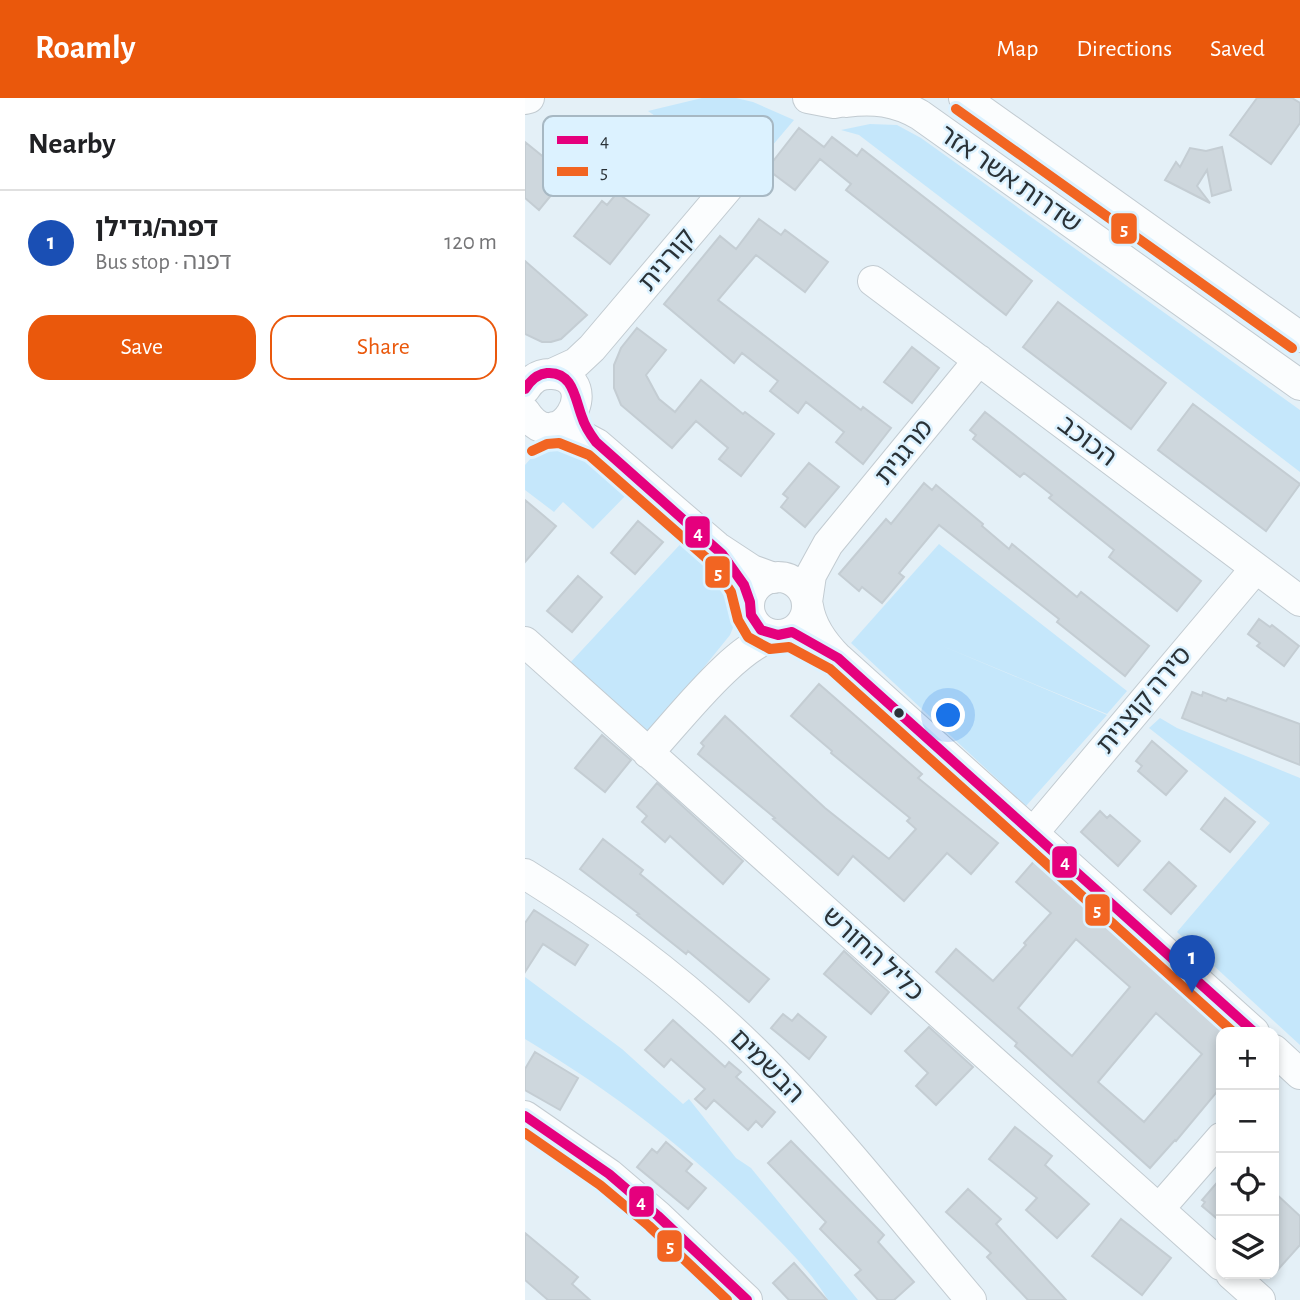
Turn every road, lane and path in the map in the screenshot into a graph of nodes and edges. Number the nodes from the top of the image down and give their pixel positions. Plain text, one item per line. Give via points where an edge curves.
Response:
1 (808, 98) edge
2 (964, 98) edge
3 (853, 100) edge
4 (721, 196) edge
5 (873, 281) dead end
6 (1300, 338) edge
7 (592, 348) junction
8 (979, 360) junction
9 (537, 375) edge
10 (1300, 385) edge
11 (576, 396) junction
12 (538, 426) edge
13 (601, 447) junction
14 (712, 542) junction
15 (828, 544) junction
16 (1256, 568) junction
17 (776, 578) junction
18 (1300, 601) edge
19 (807, 604) junction
20 (750, 609) junction
21 (785, 633) junction
22 (525, 642) edge
23 (735, 658) junction
24 (838, 658) junction
25 (648, 752) junction
26 (1033, 833) junction
27 (525, 874) edge
28 (1248, 1027) edge
29 (525, 1116) edge
30 (1216, 1144) edge
31 (1159, 1209) junction
32 (1216, 1260) edge
33 (1237, 1279) edge
34 (747, 1300) edge
35 (971, 1300) edge
36 (1260, 1300) edge

1 - 3 street, שדרות אשר אזר
2 - 6 street, שדרות אשר אזר
3 - 10 street, שדרות אשר אזר via 885,101 920,115
4 - 7 street, קורנית
5 - 8 street, הכוכב
7 - 9 street, קורנית via 576,363
7 - 11 street, קורנית via 579,373
8 - 15 street, מרגנית
8 - 16 street, הכוכב
9 - 11 street via 565,379
11 - 12 street via 571,416 562,424
11 - 13 street via 586,428
12 - 13 street via 584,437
13 - 14 street
14 - 17 street via 752,570
14 - 20 street via 736,572
15 - 17 street, מרגנית via 802,566
15 - 19 street, מרגנית via 811,575
16 - 18 street, הכוכב
16 - 26 street, סירה קוצנית
17 - 19 street via 799,586
17 - 20 street via 758,586
19 - 21 street via 802,623
19 - 24 street via 820,635
20 - 21 street via 761,630
20 - 23 street via 746,637
21 - 23 street
21 - 24 street
22 - 25 street, כליל החורש
23 - 25 street
24 - 26 street
25 - 31 street, כליל החורש
26 - 28 street
27 - 35 street, הבשמים via 631,945 745,1042 827,1129
29 - 34 street via 610,1174
30 - 31 street
31 - 32 street, כליל החורש
33 - 36 street

